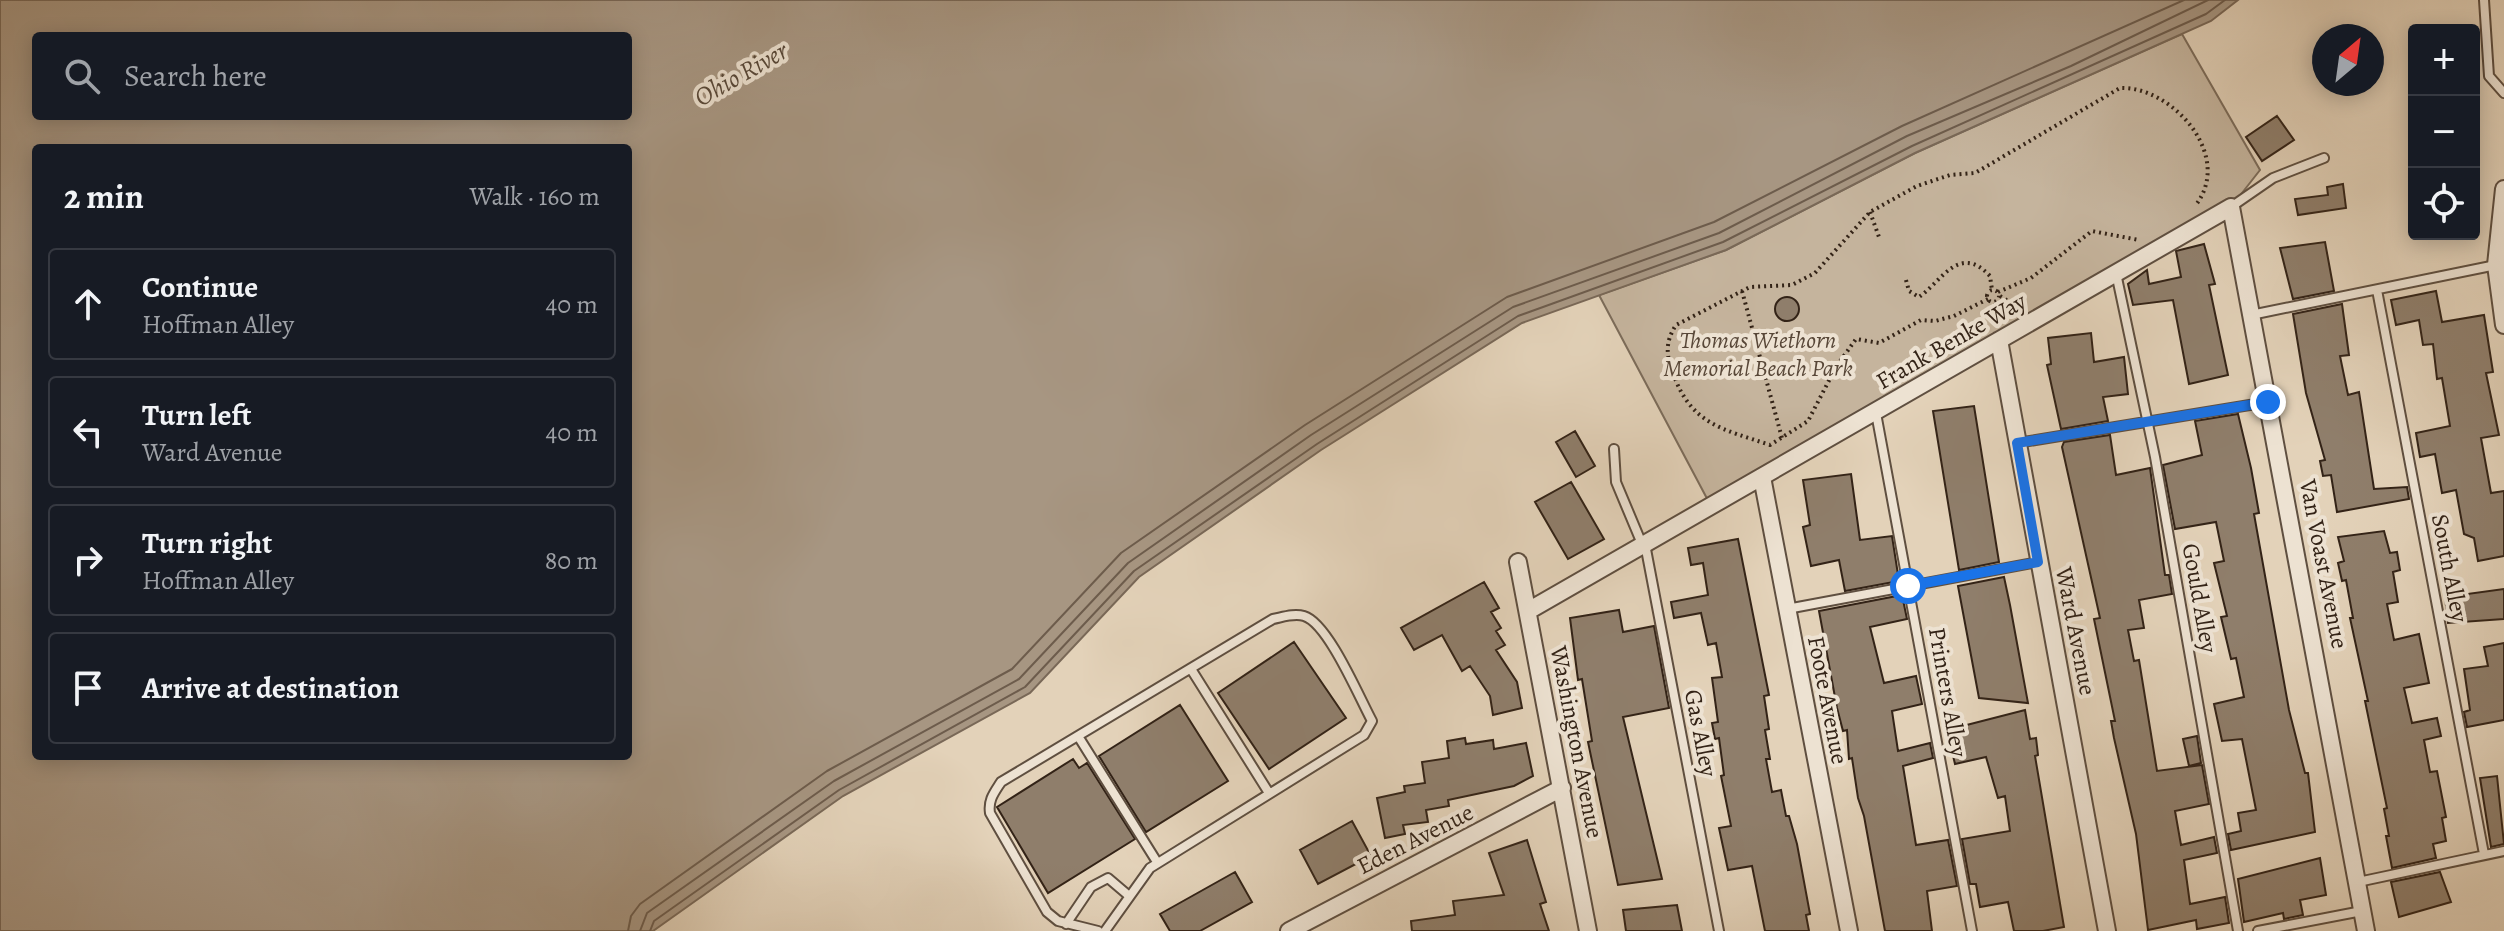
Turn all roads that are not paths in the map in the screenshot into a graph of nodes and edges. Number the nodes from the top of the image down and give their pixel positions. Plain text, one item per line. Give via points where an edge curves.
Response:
1 (2484, 0) edge
2 (2504, 93) edge
3 (2324, 158) dead end
4 (2504, 189) edge
5 (2231, 207) junction
6 (2496, 265) junction
7 (2116, 273) junction
8 (2377, 290) junction
9 (2251, 315) junction
10 (2504, 325) edge
11 (1999, 340) junction
12 (2268, 402) junction
13 (1876, 413) junction
14 (2148, 423) junction
15 (2017, 443) junction
16 (1614, 449) dead end
17 (1762, 477) junction
18 (1643, 544) junction
19 (1518, 562) dead end
20 (2038, 562) junction
21 (1908, 586) junction
22 (1786, 609) junction
23 (1528, 611) junction
24 (1191, 669) junction
25 (1078, 736) junction
26 (1562, 788) junction
27 (1269, 793) junction
28 (2504, 851) edge
29 (2484, 854) junction
30 (1157, 862) junction
31 (2358, 882) junction
32 (1128, 895) junction
33 (2363, 911) junction
34 (1066, 924) junction
35 (1098, 931) edge
36 (1105, 931) edge
37 (1289, 931) edge
38 (1588, 931) edge
39 (1719, 931) edge
40 (1849, 931) edge
41 (1972, 931) edge
42 (2107, 931) edge
43 (2238, 931) edge
44 (2258, 931) edge
45 (2366, 931) edge

1 - 2 lane via 2489,76
3 - 5 lane via 2273,178
4 - 6 street
5 - 7 street, Frank Benke Way
5 - 9 street, Van Voast Avenue
6 - 8 lane
6 - 10 street
7 - 11 street, Frank Benke Way
7 - 14 lane, Gould Alley
8 - 9 lane
8 - 29 lane, South Alley
9 - 12 street, Van Voast Avenue
11 - 13 street, Frank Benke Way
11 - 15 street, Ward Avenue
12 - 14 lane
12 - 31 street, Van Voast Avenue
13 - 17 street, Frank Benke Way
13 - 21 lane, Printers Alley
14 - 15 lane
14 - 43 lane, Gould Alley
15 - 20 street, Ward Avenue
16 - 18 lane, Gas Alley via 1616,482
17 - 18 street, Frank Benke Way
17 - 22 street, Foote Avenue
18 - 23 street, Frank Benke Way
18 - 39 lane, Gas Alley
19 - 23 street, Washington Avenue
20 - 21 lane
20 - 42 street, Ward Avenue
21 - 22 lane
21 - 41 lane, Printers Alley
22 - 40 street, Foote Avenue
23 - 26 street, Washington Avenue
24 - 25 lane
24 - 27 lane
24 - 27 lane via 1273,619 1306,616 1322,628 1372,721 1364,735
25 - 30 lane
25 - 34 lane via 1001,782 988,804 1047,912
26 - 37 street, Eden Avenue
26 - 38 street, Washington Avenue
27 - 30 lane
28 - 29 lane
29 - 31 lane
30 - 32 lane
31 - 33 street, Van Voast Avenue
32 - 34 lane via 1108,878 1091,887
32 - 36 lane
33 - 44 lane
33 - 45 street, Van Voast Avenue
34 - 35 lane

